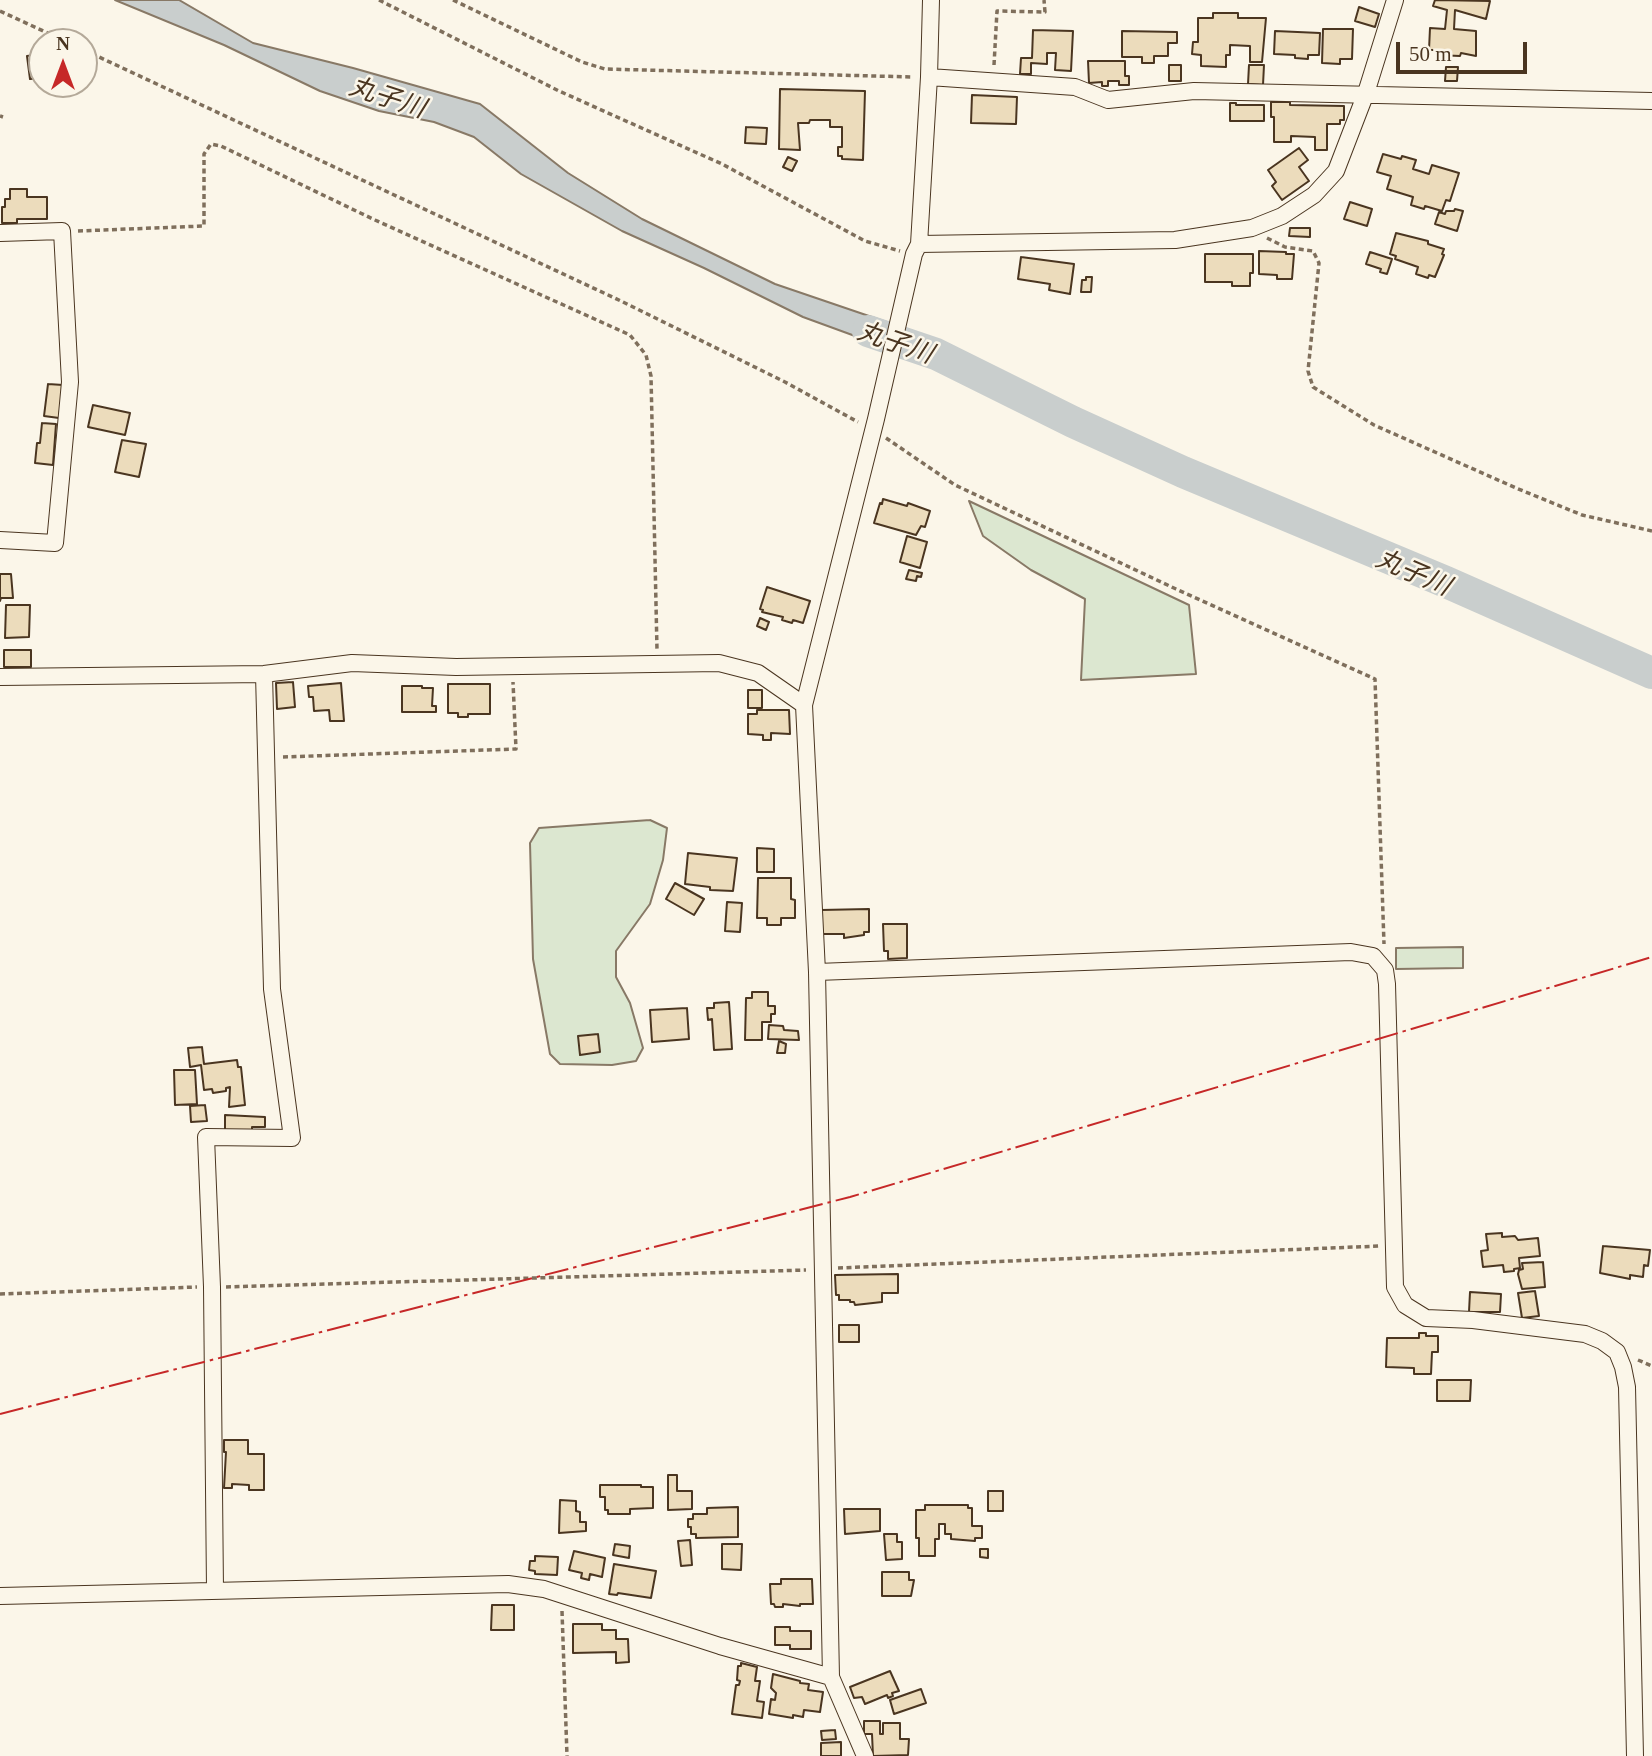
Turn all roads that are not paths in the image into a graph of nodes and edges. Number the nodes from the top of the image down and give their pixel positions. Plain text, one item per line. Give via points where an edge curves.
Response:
1 (931, 0) edge
2 (1395, 0) edge
3 (929, 77) junction
4 (1366, 93) junction
5 (1652, 101) edge
6 (0, 233) edge
7 (916, 249) junction
8 (0, 540) edge
9 (264, 674) junction
10 (0, 677) edge
11 (804, 705) junction
12 (817, 972) junction
13 (215, 1590) junction
14 (0, 1596) edge
15 (831, 1677) junction
16 (865, 1756) edge
17 (1635, 1756) edge

1 - 3 street
2 - 4 street
3 - 4 street via 1075,87 1108,100 1194,91
3 - 7 street
4 - 5 street
4 - 7 street via 1336,171 1314,195 1252,229 1175,240
6 - 8 street via 62,231 70,383 55,543
7 - 11 street
9 - 10 street
9 - 11 street via 352,663 456,667 719,663 758,673
9 - 13 street via 272,989 292,1139 206,1137
11 - 12 street
12 - 15 street
12 - 17 street via 1352,952 1373,956 1385,970 1395,1287 1405,1305 1426,1318 1585,1334 1616,1352 1623,1367
13 - 14 street
13 - 15 street via 508,1584 544,1589
15 - 16 street

